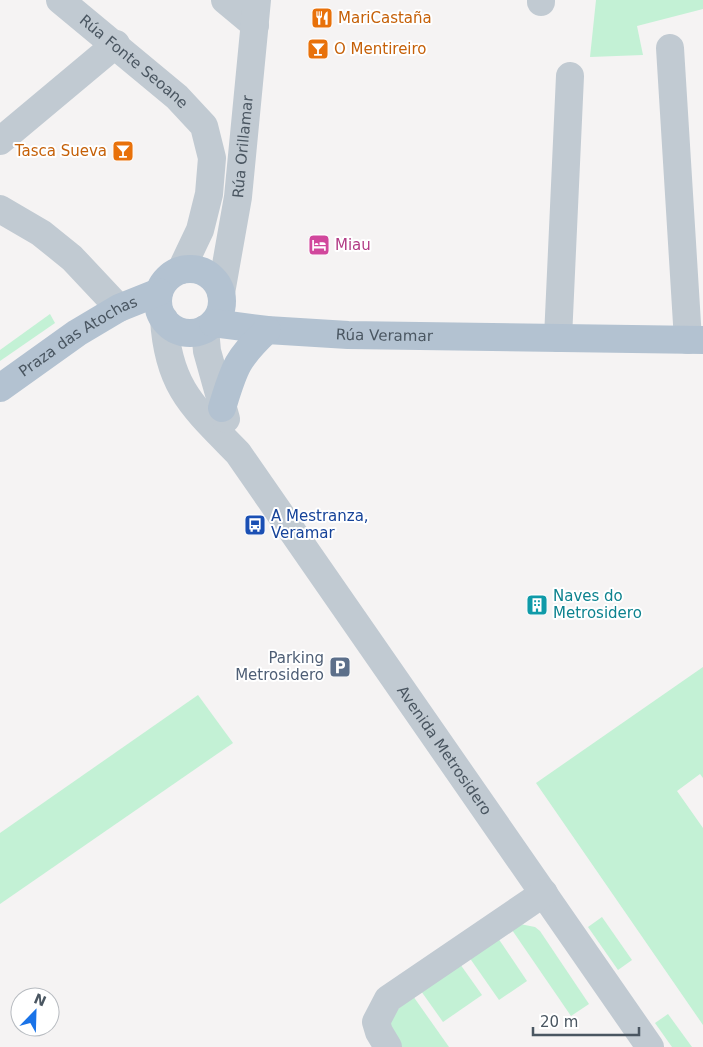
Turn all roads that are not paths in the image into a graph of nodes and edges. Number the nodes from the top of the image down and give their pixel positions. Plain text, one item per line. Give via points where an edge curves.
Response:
1 (60, 0) edge
2 (225, 0) edge
3 (256, 13) edge
4 (116, 44) junction
5 (670, 48) dead end
6 (570, 76) dead end
7 (204, 126) joint
8 (0, 141) edge
9 (0, 209) edge
10 (181, 270) junction
11 (159, 292) junction
12 (221, 293) junction
13 (119, 308) junction
14 (164, 319) junction
15 (209, 326) junction
16 (267, 330) junction
17 (558, 338) junction
18 (696, 340) edge
19 (0, 388) edge
20 (222, 408) junction
21 (238, 453) junction
22 (544, 893) junction
23 (388, 1047) edge
24 (650, 1047) edge

1 - 4 street, Rúa Fonte Seoane
2 - 3 street
3 - 12 street, Rúa Orillamar via 238,197
4 - 7 street, Rúa Fonte Seoane via 177,97
4 - 8 street
5 - 18 street, Rúa Veramar
6 - 17 street
7 - 10 street, Praza das Atochas via 212,158 210,194 200,230
9 - 13 street via 41,233 72,258
10 - 11 main road, Praza das Atochas via 164,282
10 - 12 main road via 192,268 201,271 217,283
11 - 13 main road, Praza das Atochas
11 - 14 main road, Praza das Atochas via 158,306
12 - 15 main road via 220,314
13 - 19 main road, Praza das Atochas via 77,333
14 - 15 main road via 183,332
14 - 21 street, Avenida Metrosidero via 173,374 195,409
15 - 16 main road, Rúa Veramar
15 - 20 street, Avenida Metrosidero via 207,351
16 - 17 main road, Rúa Veramar
16 - 20 main road via 246,349 235,366
17 - 18 main road, Rúa Veramar
20 - 21 street, Avenida Metrosidero
21 - 22 street, Avenida Metrosidero
22 - 23 street via 388,999 376,1022
22 - 24 street, Avenida Metrosidero

